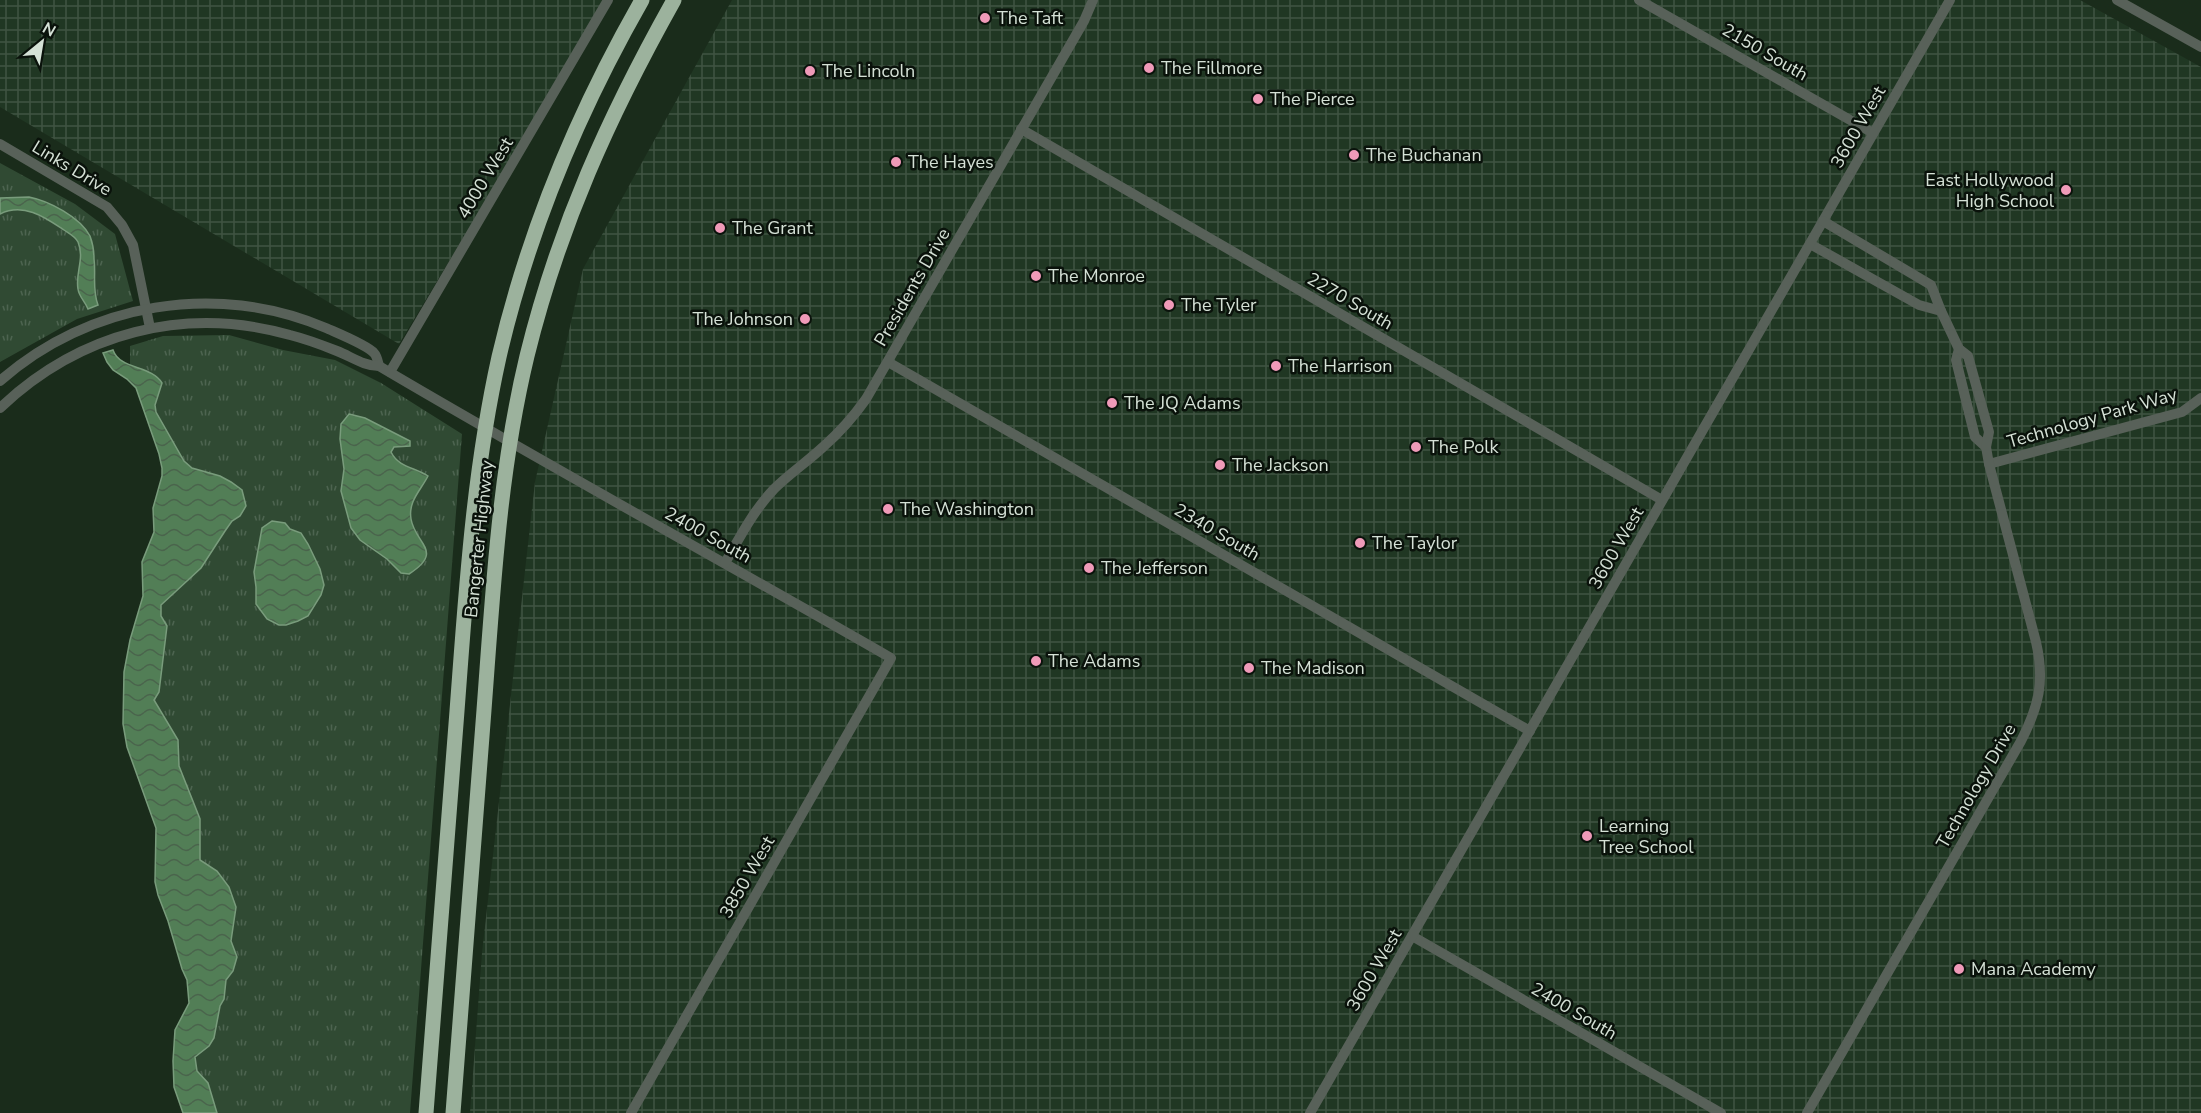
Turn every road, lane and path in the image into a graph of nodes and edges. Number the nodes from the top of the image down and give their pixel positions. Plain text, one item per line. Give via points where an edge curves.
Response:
1 (608, 0) edge
2 (642, 0) edge
3 (674, 0) edge
4 (1093, 0) edge
5 (1639, 0) edge
6 (1950, 0) edge
7 (2117, 0) edge
8 (2201, 47) edge
9 (1021, 129) junction
10 (1873, 133) junction
11 (0, 144) edge
12 (1823, 221) junction
13 (1810, 244) junction
14 (146, 309) junction
15 (1941, 311) junction
16 (150, 328) junction
17 (888, 362) junction
18 (380, 366) junction
19 (390, 372) junction
20 (0, 381) edge
21 (2201, 398) edge
22 (0, 408) edge
23 (486, 427) junction
24 (509, 441) junction
25 (1989, 464) junction
26 (1662, 500) junction
27 (725, 563) junction
28 (891, 658) joint
29 (1530, 731) junction
30 (1412, 936) junction
31 (1716, 1112) edge
32 (426, 1113) edge
33 (453, 1113) edge
34 (631, 1113) edge
35 (1310, 1113) edge
36 (1807, 1113) edge

1 - 19 street, 4000 West
2 - 23 highway, Bangerter Highway via 583,113 548,196 508,321
3 - 24 highway, Bangerter Highway via 615,110 567,226 536,325
4 - 9 street, Presidents Drive
5 - 10 street, 2150 South
6 - 10 street, 3600 West
7 - 8 street
9 - 17 street, Presidents Drive
9 - 26 street, 2270 South
10 - 12 street, 3600 West
11 - 14 street, Links Drive via 100,202 115,215 133,245
12 - 13 street, 3600 West
12 - 15 street, Technology Drive via 1931,285
13 - 15 street via 1919,304
13 - 26 street, 3600 West
14 - 16 street, Links Drive
14 - 18 street via 205,303 273,311 352,340 375,354
14 - 20 street via 68,336 32,356
15 - 25 street, Technology Drive via 1959,349 1956,360 1976,437 1986,447
16 - 18 street via 209,323 248,326 305,339 368,366
16 - 22 street via 71,356 35,378
17 - 27 street, Presidents Drive via 856,414 763,501
17 - 29 street, 2340 South
18 - 19 street, 2400 South
19 - 23 street, 2400 South
21 - 25 street, Technology Park Way via 2182,412
23 - 24 street, 2400 South
23 - 32 highway, Bangerter Highway via 466,592
24 - 27 street, 2400 South
24 - 33 highway, Bangerter Highway via 497,544
25 - 36 street, Technology Drive via 2039,656 2041,689 2037,706 2021,741
26 - 29 street, 3600 West
27 - 28 street, 2400 South
28 - 34 street, 3850 West
29 - 30 street, 3600 West
30 - 31 street, 2400 South
30 - 35 street, 3600 West

